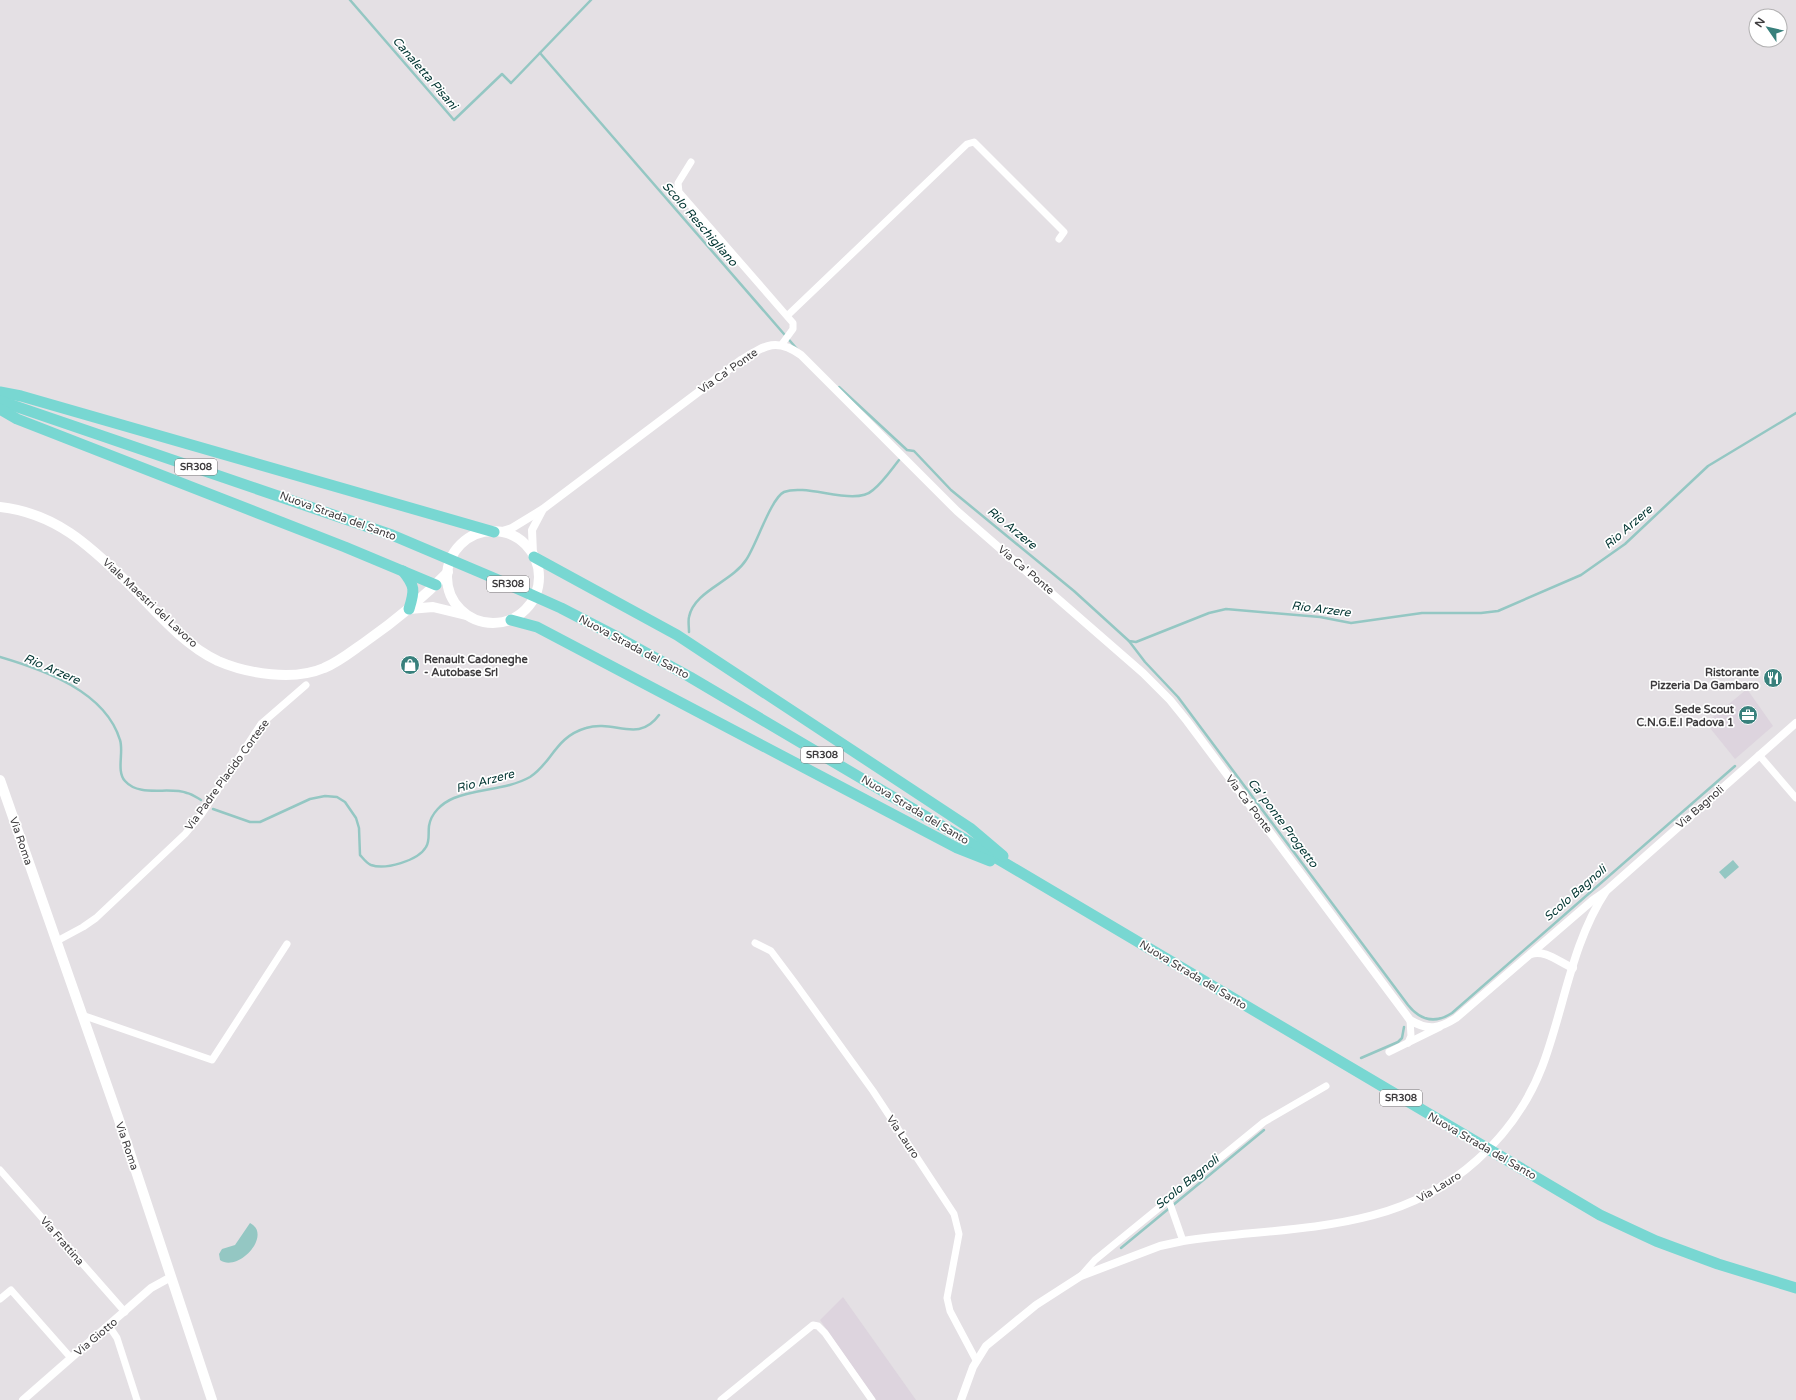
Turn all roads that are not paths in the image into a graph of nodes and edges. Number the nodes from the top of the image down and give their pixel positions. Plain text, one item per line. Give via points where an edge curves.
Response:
1 (691, 162) dead end
2 (1059, 239) dead end
3 (788, 315) junction
4 (782, 344) junction
5 (0, 392) edge
6 (0, 400) edge
7 (0, 409) edge
8 (0, 507) edge
9 (543, 509) junction
10 (497, 532) junction
11 (533, 555) junction
12 (403, 570) junction
13 (448, 572) junction
14 (436, 585) junction
15 (451, 595) junction
16 (409, 609) junction
17 (470, 617) junction
18 (510, 620) junction
19 (306, 685) dead end
20 (1796, 723) edge
21 (1759, 755) junction
22 (0, 780) edge
23 (1796, 798) edge
24 (1023, 874) junction
25 (1606, 891) junction
26 (57, 941) junction
27 (754, 943) dead end
28 (287, 944) dead end
29 (1529, 955) junction
30 (1573, 968) junction
31 (82, 1015) junction
32 (1410, 1020) junction
33 (1440, 1027) junction
34 (1408, 1044) junction
35 (1389, 1052) dead end
36 (1326, 1086) dead end
37 (0, 1170) edge
38 (1169, 1201) junction
39 (1183, 1241) junction
40 (1081, 1276) junction
41 (171, 1277) junction
42 (1796, 1288) edge
43 (0, 1299) edge
44 (125, 1312) junction
45 (108, 1326) junction
46 (71, 1358) junction
47 (976, 1360) junction
48 (23, 1400) edge
49 (137, 1400) edge
50 (212, 1400) edge
51 (721, 1400) edge
52 (872, 1400) edge
53 (961, 1400) edge

1 - 3 street via 678,183 679,192
2 - 3 street via 1064,232 974,142 967,144
3 - 4 street via 793,323 793,329
4 - 9 street, Via Ca' Ponte via 762,347 741,360
4 - 32 street, Via Ca' Ponte via 801,355 957,511 1067,604 1154,683 1187,722
5 - 10 highway
6 - 24 highway, Nuova Strada del Santo / SR308 via 392,535 516,588 621,638
7 - 12 highway via 17,419
8 - 16 main road, Viale Maestri del Lavoro via 31,512 65,528 88,545 189,641 218,660 241,669 286,675 324,668 341,659
9 - 10 street, Via Ca' Ponte via 512,528
9 - 11 street, Via Ca' Ponte via 532,530
10 - 11 main road via 518,539
10 - 13 main road via 473,536 464,543 451,561
11 - 18 main road via 538,567 538,588 528,607
11 - 24 highway via 677,635 801,715 970,828
12 - 14 highway
12 - 16 highway via 414,589
13 - 14 main road
13 - 15 main road
14 - 15 main road
14 - 16 main road
15 - 17 main road
16 - 17 main road via 433,607
17 - 18 main road via 494,623
18 - 24 highway via 537,627 551,634 957,848
19 - 26 street, Via Padre Placido Cortese via 261,724 201,815 185,834 96,918
20 - 21 street, Via Bagnoli
21 - 23 street
21 - 25 street, Via Bagnoli
22 - 26 main road, Via Roma
24 - 42 highway, Nuova Strada del Santo / SR308 via 1600,1214 1656,1241 1718,1264
25 - 29 street, Via Bagnoli
25 - 30 street, Via Bagnoli via 1589,920
26 - 31 main road, Via Roma
27 - 47 street, Via Lauro via 771,951 790,976 873,1091 954,1214 959,1234 948,1298 950,1311
28 - 31 street via 212,1060
29 - 30 street via 1543,953
29 - 33 street, Via Bagnoli via 1456,1018
30 - 39 street, Via Lauro via 1533,1087 1520,1110 1497,1140 1456,1178 1403,1207 1354,1221
31 - 41 main road, Via Roma
32 - 33 street via 1423,1027
32 - 34 street via 1411,1036
33 - 34 street, Via Bagnoli
34 - 35 street, Via Bagnoli
36 - 38 street, Via Lauro via 1264,1122
37 - 44 street, Via Frattina
38 - 39 street
38 - 40 street, Via Lauro via 1095,1260
39 - 40 street, Via Lauro via 1160,1246
40 - 47 street, Via Lauro via 1036,1305 1001,1332
41 - 44 street, Via Giotto via 151,1288
41 - 50 main road, Via Roma
43 - 46 street via 11,1290
44 - 45 street, Via Giotto
45 - 46 street, Via Giotto
45 - 49 street via 117,1338
46 - 48 street, Via Giotto
47 - 53 street, Via Lauro
51 - 52 street via 813,1325 825,1332

